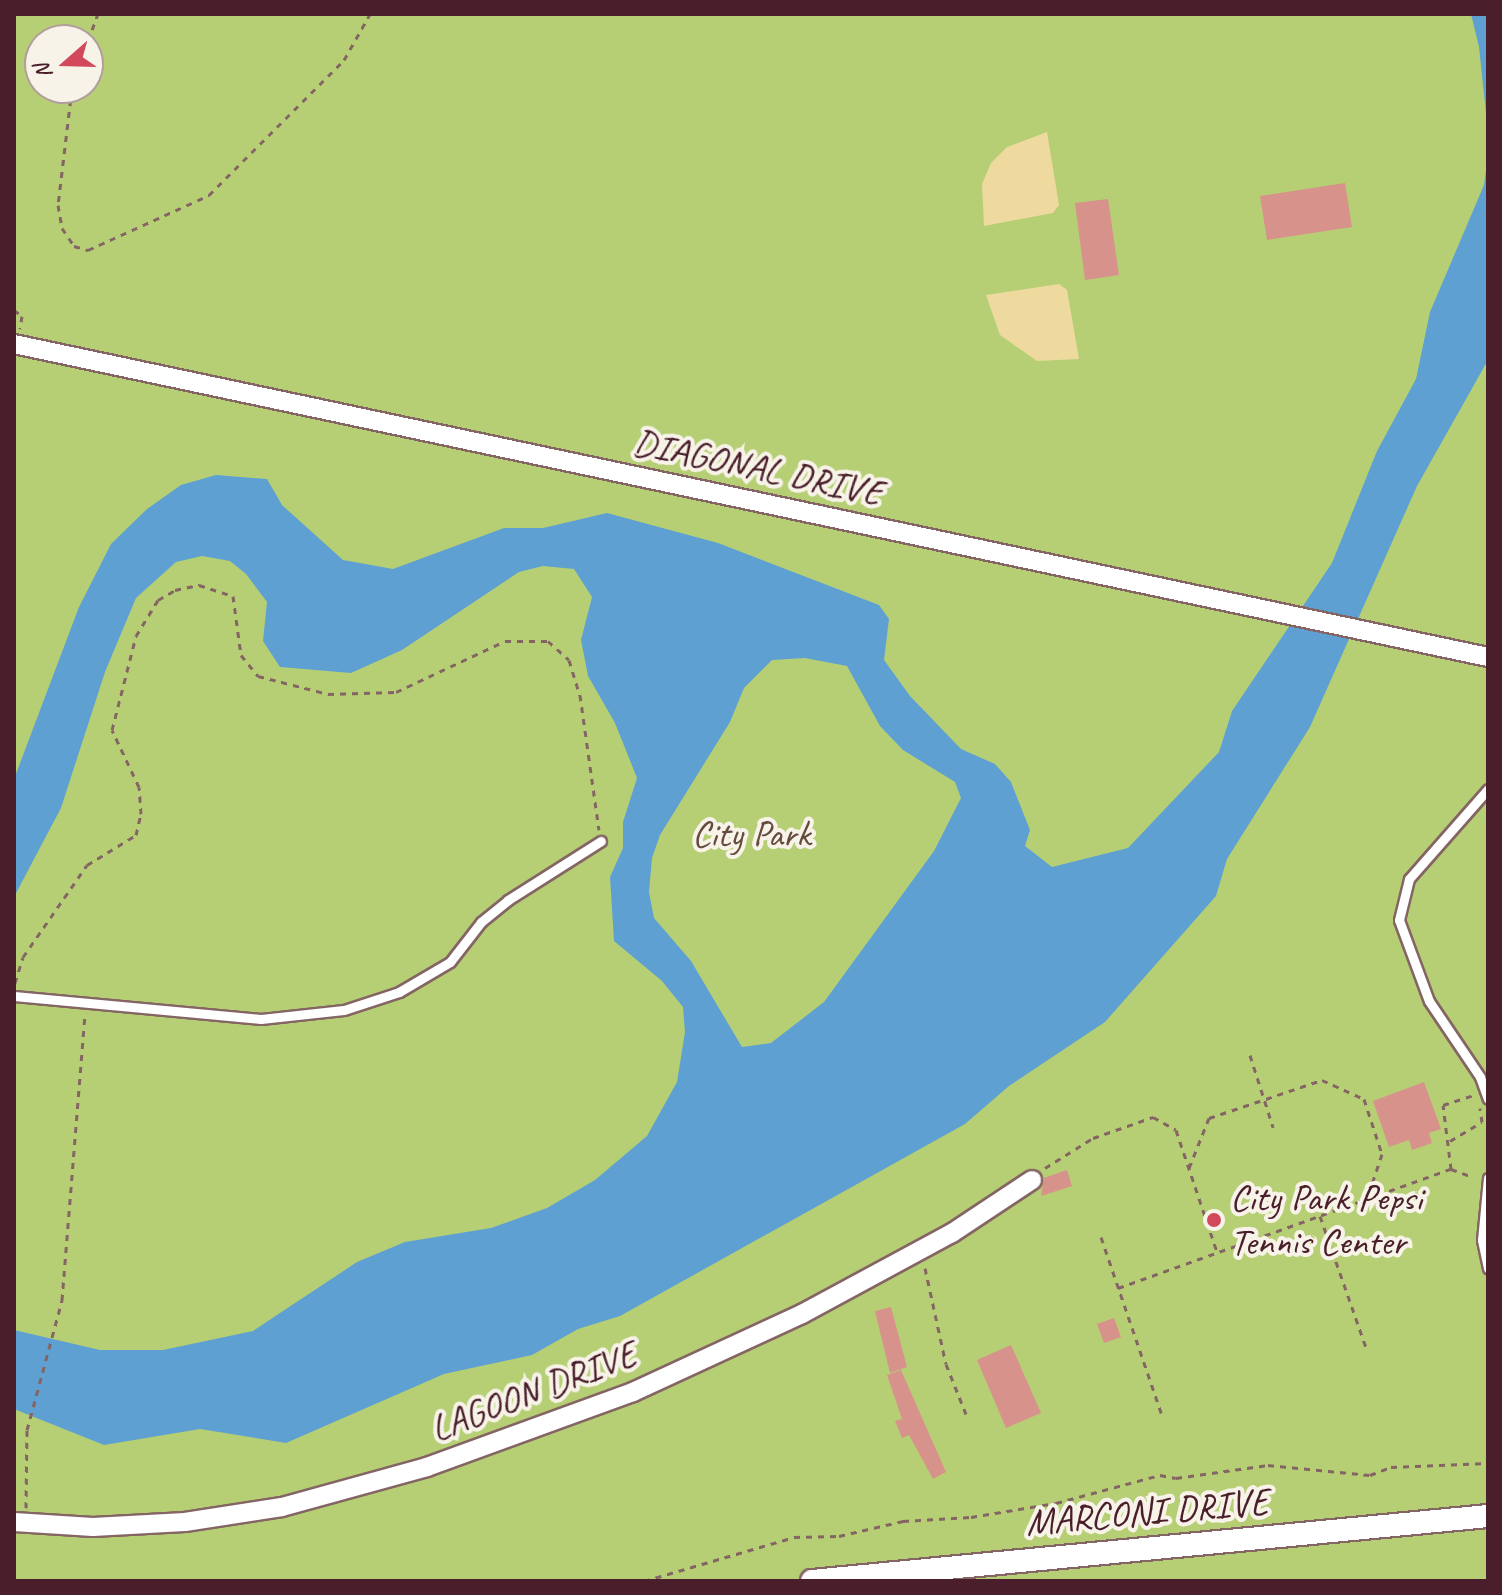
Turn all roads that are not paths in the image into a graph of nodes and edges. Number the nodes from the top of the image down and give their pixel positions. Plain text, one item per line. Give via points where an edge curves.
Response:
1 (16, 344) edge
2 (1488, 657) edge
3 (1488, 789) edge
4 (601, 841) road end
5 (14, 996) edge
6 (1488, 1099) edge
7 (1488, 1178) edge
8 (1032, 1180) road end
9 (1488, 1268) edge
10 (1488, 1516) edge
11 (20, 1523) edge
12 (812, 1581) edge

1 - 2 street, DIAGONAL DRIVE
3 - 6 lane via 1409,879 1399,920 1424,991 1480,1077
4 - 5 lane via 499,908 450,962 399,992 344,1010 261,1019
7 - 9 lane via 1482,1240
8 - 11 street, LAGOON DRIVE via 921,1250 802,1314 633,1392 427,1467 282,1507 185,1522 93,1527
10 - 12 street, MARCONI DRIVE

